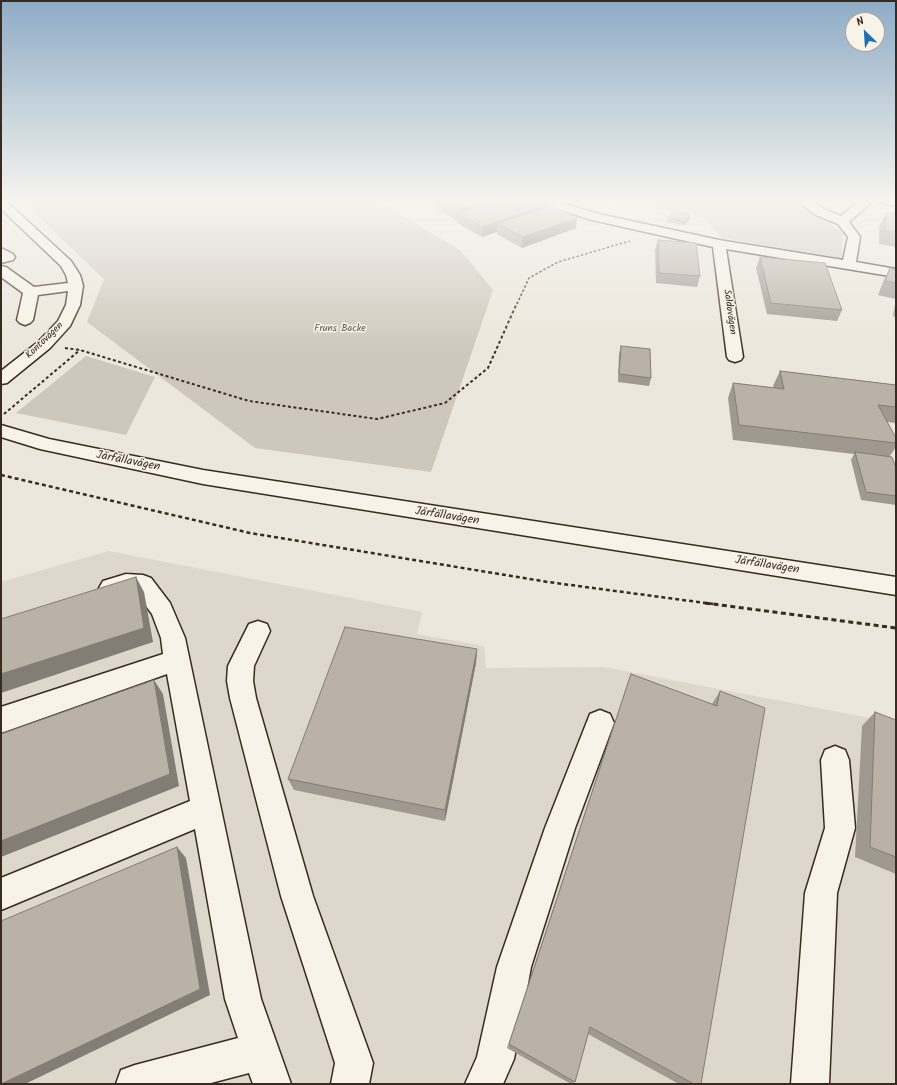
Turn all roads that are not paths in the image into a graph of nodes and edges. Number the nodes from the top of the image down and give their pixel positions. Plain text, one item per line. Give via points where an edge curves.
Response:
1 (52, 251) edge
2 (720, 251) edge
3 (760, 251) edge
4 (852, 251) edge
5 (1, 252) edge
6 (1, 259) edge
7 (849, 265) junction
8 (1, 270) edge
9 (896, 273) edge
10 (76, 286) junction
11 (31, 292) junction
12 (25, 320) dead end
13 (735, 357) dead end
14 (1, 379) edge
15 (1, 431) edge
16 (896, 586) edge
17 (90, 594) edge
18 (258, 631) dead end
19 (177, 660) junction
20 (1, 720) edge
21 (600, 723) dead end
22 (835, 760) dead end
23 (206, 809) junction
24 (1, 894) edge
25 (266, 1068) edge
26 (135, 1084) edge
27 (350, 1084) edge
28 (484, 1084) edge
29 (810, 1084) edge

1 - 10 street via 66,264
2 - 13 street, Saldovägen
3 - 7 street
4 - 7 street
5 - 6 street via 8,257
7 - 9 street
8 - 11 street
10 - 11 street
10 - 14 street, Kontovägen via 73,305 65,323 44,345
11 - 12 street
15 - 16 street, Järfällavägen via 47,446 204,477
17 - 19 street via 126,583 143,584 162,610 173,638
18 - 27 street via 241,666 243,698 297,896 354,1063
19 - 20 street
19 - 23 street
21 - 28 street via 560,828 514,967 495,1059
22 - 29 street via 840,828 821,894
23 - 24 street
23 - 25 street via 243,999
25 - 26 street

